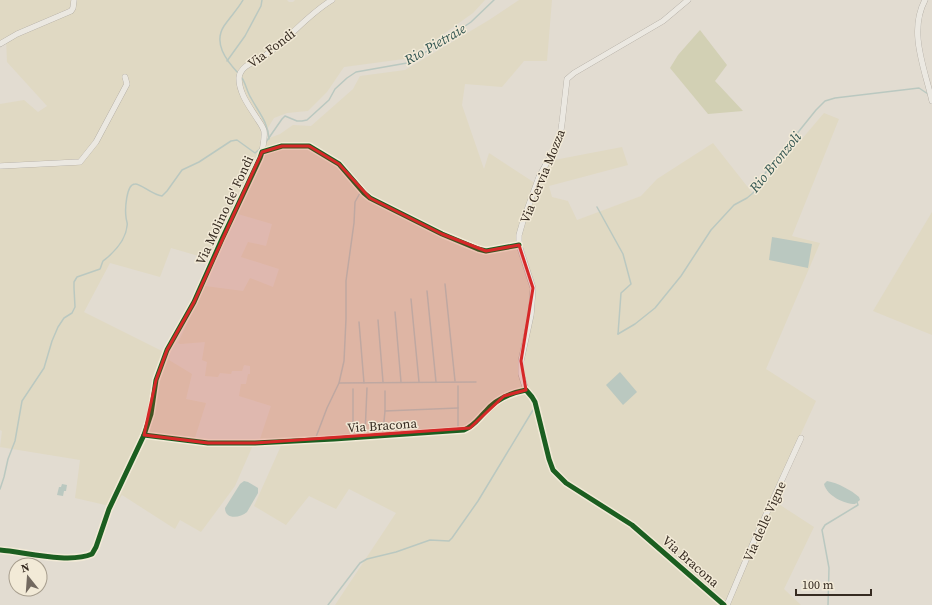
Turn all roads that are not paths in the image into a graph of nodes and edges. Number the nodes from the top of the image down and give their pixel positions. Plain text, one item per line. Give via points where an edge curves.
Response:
1 (74, 0) edge
2 (332, 0) edge
3 (688, 0) edge
4 (925, 0) edge
5 (0, 44) edge
6 (125, 77) dead end
7 (932, 101) edge
8 (262, 152) junction
9 (0, 166) edge
10 (519, 245) junction
11 (526, 390) junction
12 (144, 435) junction
13 (801, 438) dead end
14 (0, 550) edge
15 (724, 605) edge
16 (727, 605) edge

1 - 5 street via 71,11
2 - 8 street, Via Fondi via 314,12 266,55 241,72 239,78 246,102 264,129
3 - 10 street, Via Cervia Mozza via 663,21 574,72 567,79 560,136 539,177 523,221
4 - 7 street via 919,24 920,57
6 - 9 street via 127,84 96,142 80,162
8 - 10 street, Via Molino de' Fondi via 282,146 310,146 339,164 370,198 442,234 486,251
8 - 12 street, Via Molino de' Fondi via 194,302 167,350 156,380 151,414
10 - 11 street, Via Cervia Mozza via 533,288 531,315 521,361 521,374
11 - 12 street, Via Bracona via 504,396 475,424 464,430 255,443 208,443
11 - 15 street, Via Bracona via 535,402 548,459 553,470 566,483 632,525
12 - 14 street via 92,554 62,557
13 - 16 street, Via delle Vigne

